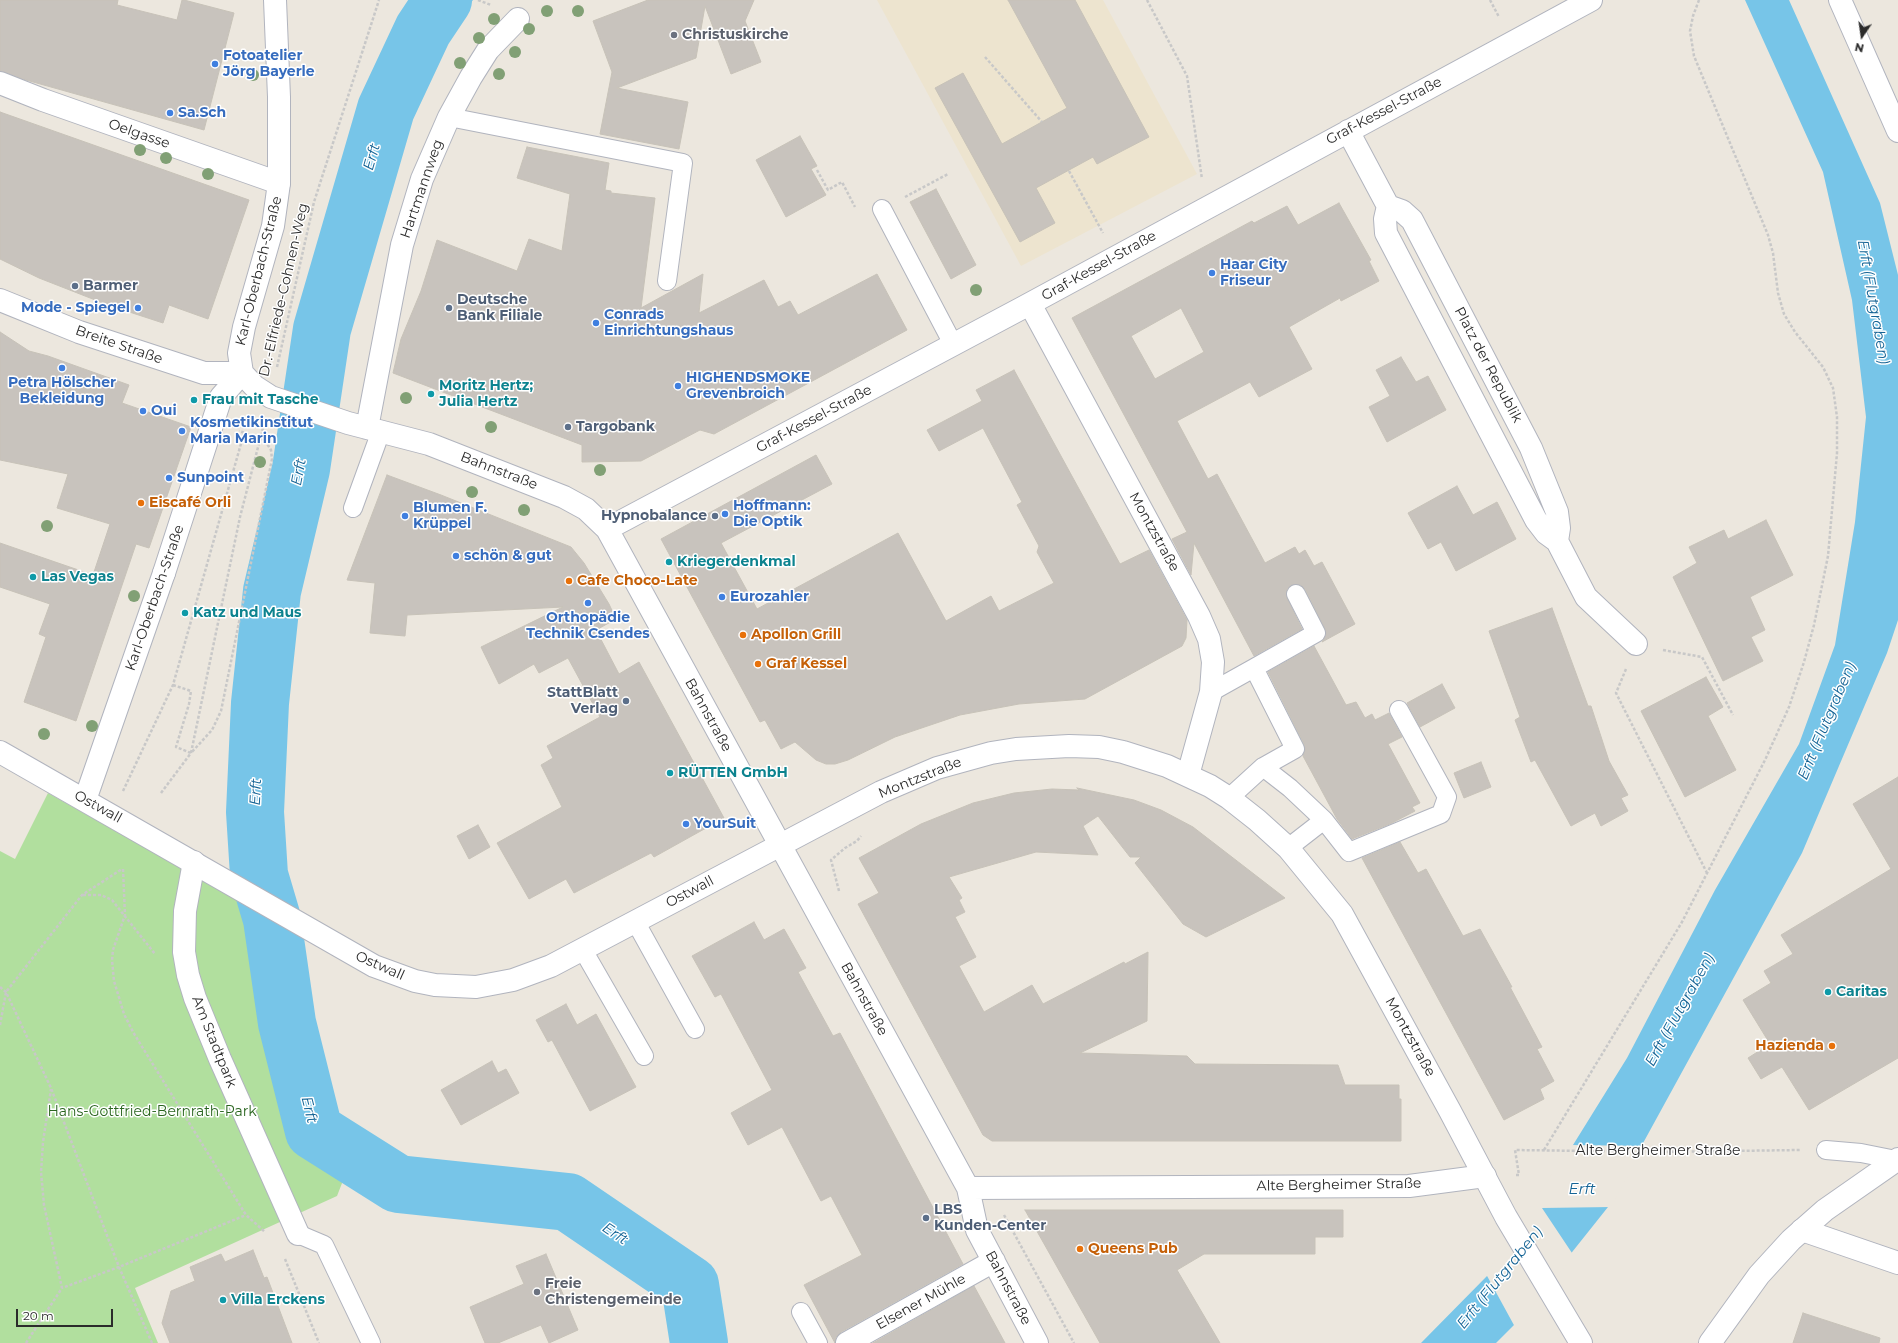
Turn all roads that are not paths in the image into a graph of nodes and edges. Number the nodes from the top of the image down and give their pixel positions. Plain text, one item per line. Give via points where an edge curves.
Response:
1 (275, 0) edge
2 (1591, 0) edge
3 (1840, 0) edge
4 (518, 19) dead end
5 (0, 83) edge
6 (449, 117) junction
7 (1348, 131) junction
8 (1898, 131) edge
9 (279, 183) junction
10 (1388, 206) junction
11 (882, 209) dead end
12 (667, 281) dead end
13 (0, 300) edge
14 (1030, 304) junction
15 (953, 344) junction
16 (242, 373) junction
17 (365, 427) junction
18 (353, 508) dead end
19 (607, 529) junction
20 (1557, 541) junction
21 (1296, 594) dead end
22 (1636, 644) road end
23 (1254, 668) junction
24 (1211, 692) junction
25 (1399, 710) dead end
26 (0, 752) edge
27 (1263, 767) junction
28 (1188, 775) junction
29 (1229, 798) junction
30 (85, 800) junction
31 (1324, 820) junction
32 (779, 845) junction
33 (1288, 848) junction
34 (194, 862) junction
35 (635, 921) junction
36 (583, 950) junction
37 (695, 1029) dead end
38 (644, 1056) dead end
39 (1826, 1150) road end
40 (1897, 1159) edge
41 (1485, 1176) junction
42 (968, 1188) junction
43 (1802, 1230) junction
44 (298, 1234) joint
45 (994, 1261) junction
46 (1898, 1263) edge
47 (801, 1312) dead end
48 (371, 1343) edge
49 (818, 1343) edge
50 (847, 1343) edge
51 (1037, 1343) edge
52 (1581, 1343) edge
53 (1710, 1343) edge

1 - 9 street, Karl-Oberbach-Straße
2 - 7 street, Graf-Kessel-Straße
3 - 8 street
4 - 6 street, Hartmannweg via 488,50
5 - 9 street, Oelgasse
6 - 12 lane via 683,163
6 - 17 street, Hartmannweg via 425,172 406,230
7 - 10 street
7 - 14 street, Graf-Kessel-Straße
9 - 16 street, Karl-Oberbach-Straße via 273,226 244,327 239,353
10 - 20 street, Platz der Republik via 1385,219 1386,233 1536,520 1546,533
10 - 20 street, Platz der Republik via 1402,211 1412,220 1531,448 1557,512
11 - 15 lane
13 - 16 street, Breite Straße via 79,332 204,373
14 - 15 street, Graf-Kessel-Straße
14 - 24 street, Montzstraße via 1199,616 1211,650
15 - 19 street, Graf-Kessel-Straße
16 - 17 street, Bahnstraße via 254,386 273,398
16 - 30 street, Karl-Oberbach-Straße via 221,397 164,573
17 - 18 lane
17 - 19 street, Bahnstraße via 429,444 564,497 586,509
19 - 32 street, Bahnstraße
20 - 22 street, Platz der Republik via 1586,597
21 - 23 lane via 1316,633
23 - 24 lane
23 - 27 lane via 1295,749
24 - 28 street, Montzstraße
25 - 31 lane via 1447,798 1441,814 1349,852
26 - 30 street, Ostwall
27 - 29 lane
27 - 31 lane
28 - 29 street, Montzstraße
28 - 32 street, Montzstraße via 1146,758 1099,748 1041,746 991,753 937,768 909,779
29 - 33 street, Montzstraße
30 - 34 street, Ostwall
31 - 33 lane
32 - 35 street, Ostwall
32 - 42 street, Bahnstraße
33 - 41 street, Montzstraße via 1342,914
34 - 36 street, Ostwall via 374,966 415,981 476,987 513,980 545,969
34 - 44 street, Am Stadtpark via 184,932 190,982 220,1059
35 - 36 street, Ostwall
35 - 37 lane
36 - 38 lane
39 - 40 lane
40 - 43 street
41 - 42 street, Alte Bergheimer Straße via 1409,1186
41 - 52 street, Montzstraße via 1506,1217
42 - 45 street, Bahnstraße via 977,1230
43 - 46 street
43 - 53 street via 1759,1275
44 - 48 lane via 324,1245
45 - 50 street, Elsener Mühle
45 - 51 street, Bahnstraße
47 - 49 lane

